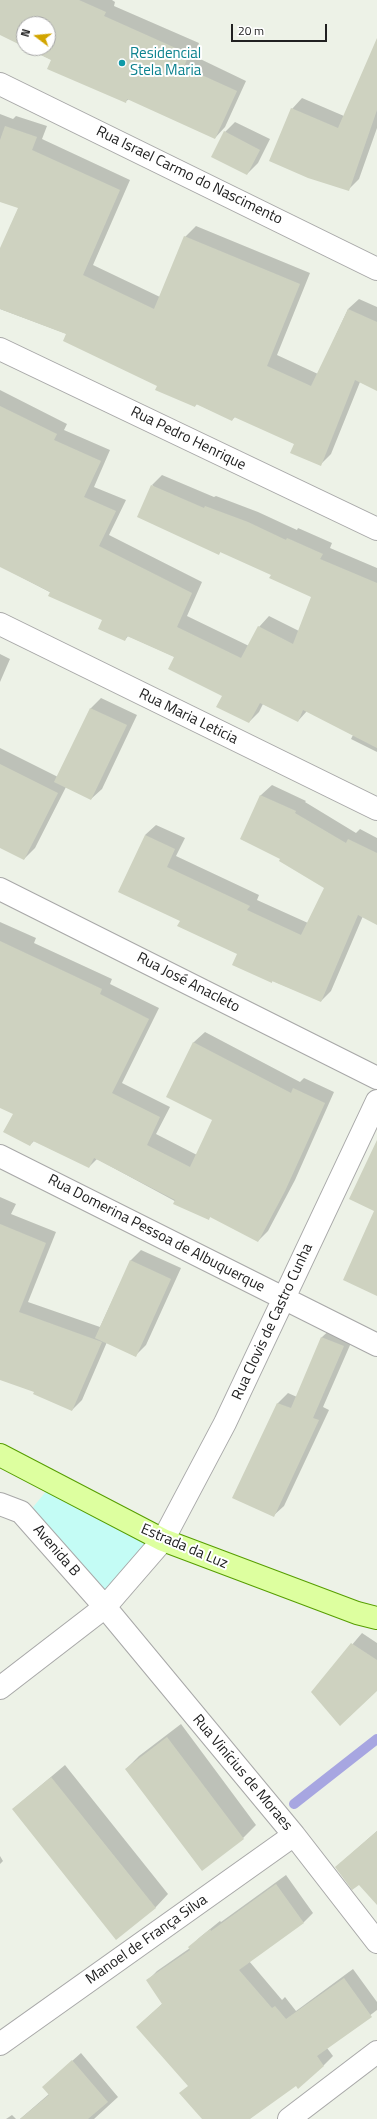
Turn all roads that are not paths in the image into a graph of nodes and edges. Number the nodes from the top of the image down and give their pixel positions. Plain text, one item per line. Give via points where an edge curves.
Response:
1 (0, 84) edge
2 (377, 269) edge
3 (0, 349) edge
4 (377, 529) edge
5 (0, 624) edge
6 (377, 809) edge
7 (0, 889) edge
8 (377, 1078) edge
9 (377, 1100) edge
10 (0, 1156) edge
11 (284, 1298) junction
12 (377, 1345) edge
13 (0, 1455) edge
14 (0, 1504) edge
15 (163, 1540) junction
16 (105, 1607) junction
17 (377, 1618) edge
18 (0, 1688) edge
19 (294, 1835) junction
20 (377, 1942) edge
21 (0, 2044) edge
22 (377, 2052) edge
23 (289, 2119) edge

1 - 2 street, Rua Israel Carmo do Nascimento
3 - 4 street, Rua Pedro Henrique
5 - 6 street, Rua Maria Leticia
7 - 8 street, Rua José Anacleto
9 - 11 street, Rua Clovis de Castro Cunha
10 - 11 street, Rua Domerina Pessoa de Albuquerque
11 - 12 street, Rua Domerina Pessoa de Albuquerque
11 - 15 street, Rua Clovis de Castro Cunha via 225,1423
13 - 15 main road, Estrada da Luz
14 - 16 street, Avenida B via 21,1512
15 - 16 street, Rua Clovis de Castro Cunha
15 - 17 main road, Estrada da Luz via 357,1613
16 - 18 street, Rua Clovis de Castro Cunha
16 - 19 street, Rua Vinícius de Moraes
19 - 20 street, Rua Vinícius de Moraes
19 - 21 street, Manoel de França Silva
22 - 23 street

